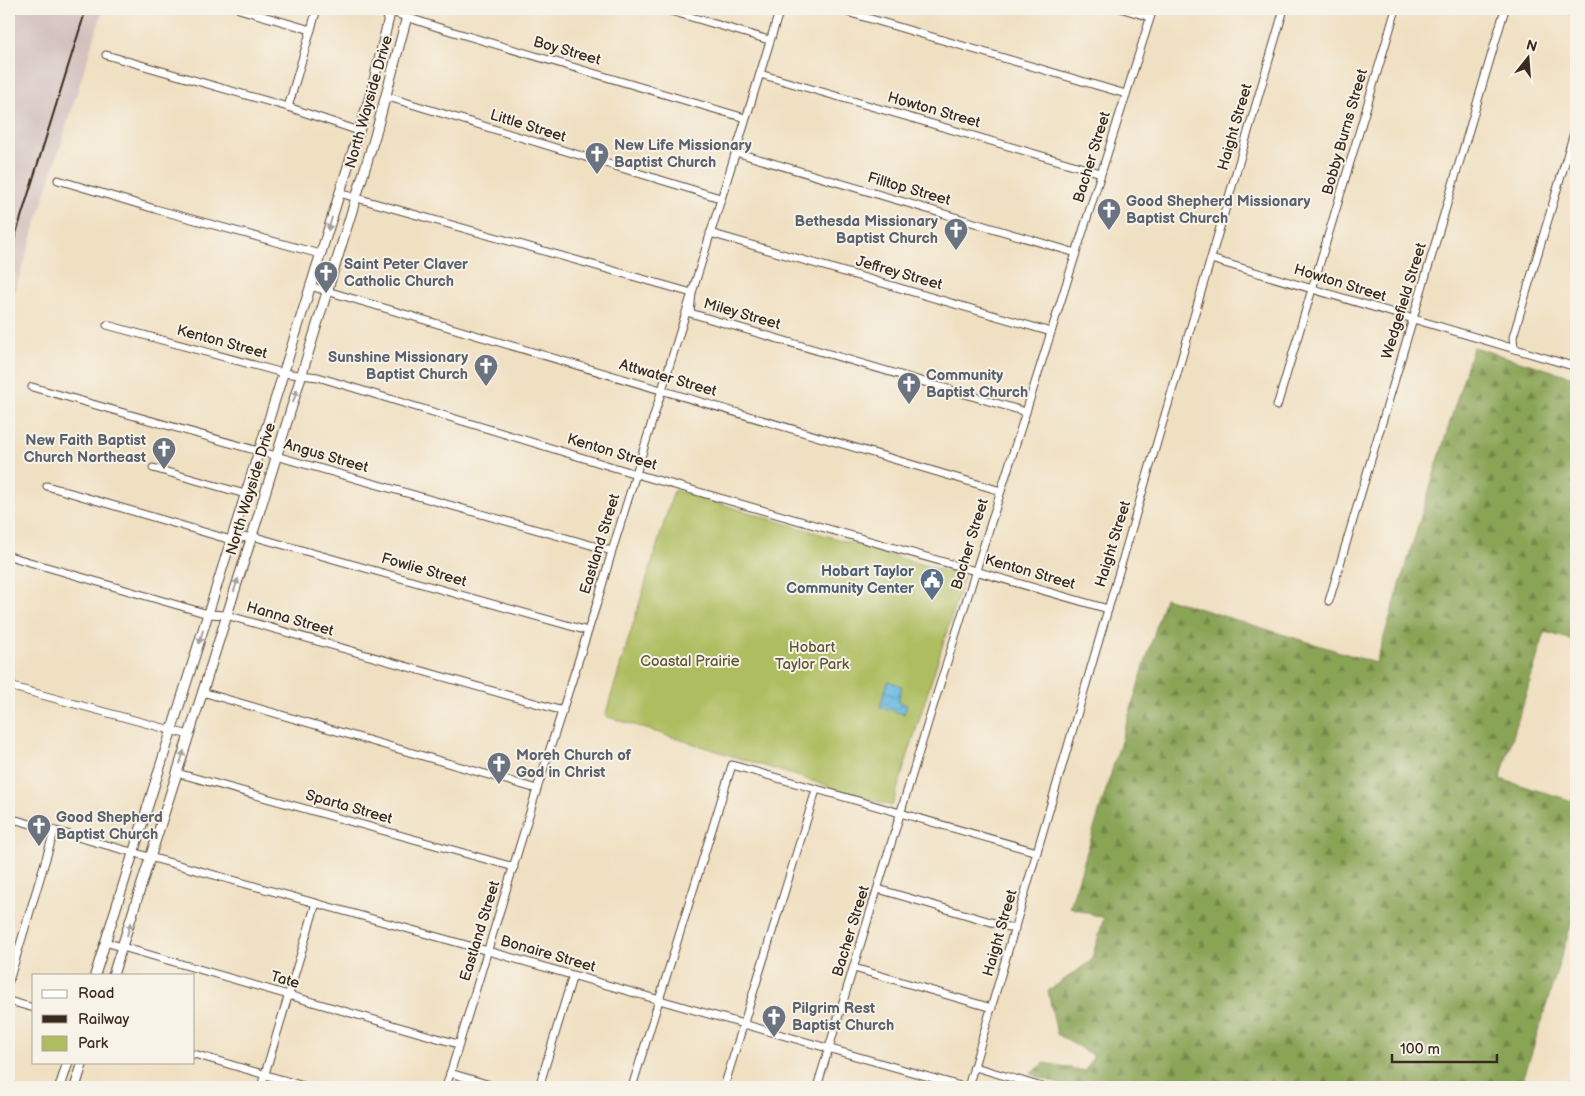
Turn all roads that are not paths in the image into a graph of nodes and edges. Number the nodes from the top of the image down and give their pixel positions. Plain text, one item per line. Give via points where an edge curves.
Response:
1 (239, 9) edge
2 (317, 9) edge
3 (664, 9) edge
4 (780, 9) edge
5 (837, 9) edge
6 (1123, 9) edge
7 (1153, 9) edge
8 (1284, 9) edge
9 (1396, 9) edge
10 (1505, 9) edge
11 (388, 10) edge
12 (408, 13) edge
13 (1150, 17) junction
14 (311, 30) junction
15 (769, 40) junction
16 (106, 55) dead end
17 (760, 74) junction
18 (1126, 94) junction
19 (385, 96) junction
20 (288, 107) junction
21 (745, 118) junction
22 (1576, 126) edge
23 (359, 131) junction
24 (375, 136) junction
25 (735, 152) junction
26 (1101, 173) junction
27 (58, 180) dead end
28 (339, 193) junction
29 (356, 198) junction
30 (720, 198) junction
31 (710, 233) junction
32 (1076, 253) junction
33 (320, 254) junction
34 (1211, 260) junction
35 (310, 286) junction
36 (1313, 289) junction
37 (327, 292) junction
38 (692, 293) junction
39 (1413, 320) junction
40 (108, 325) dead end
41 (1051, 332) junction
42 (1514, 349) junction
43 (1576, 367) edge
44 (283, 373) junction
45 (302, 375) junction
46 (32, 387) dead end
47 (662, 391) junction
48 (1277, 406) dead end
49 (1026, 412) junction
50 (259, 451) junction
51 (275, 456) junction
52 (153, 468) dead end
53 (636, 474) junction
54 (46, 486) dead end
55 (1001, 491) junction
56 (245, 494) junction
57 (252, 536) junction
58 (231, 540) junction
59 (612, 551) junction
60 (9, 556) edge
61 (976, 571) junction
62 (1330, 600) dead end
63 (1108, 609) junction
64 (208, 614) junction
65 (226, 615) junction
66 (588, 630) junction
67 (9, 686) edge
68 (202, 692) junction
69 (563, 711) junction
70 (171, 731) junction
71 (189, 736) junction
72 (177, 773) junction
73 (538, 790) junction
74 (816, 790) junction
75 (901, 814) junction
76 (9, 818) edge
77 (54, 832) junction
78 (1037, 852) junction
79 (133, 853) junction
80 (150, 856) junction
81 (514, 867) junction
82 (878, 890) junction
83 (316, 903) junction
84 (1015, 930) junction
85 (105, 942) junction
86 (123, 947) junction
87 (488, 951) junction
88 (854, 968) junction
89 (95, 974) edge
90 (113, 974) edge
91 (573, 975) junction
92 (9, 981) edge
93 (288, 996) junction
94 (659, 1000) junction
95 (9, 1001) edge
96 (32, 1007) edge
97 (992, 1008) junction
98 (744, 1024) junction
99 (458, 1044) junction
100 (830, 1049) junction
101 (195, 1054) edge
102 (67, 1064) edge
103 (82, 1064) edge
104 (975, 1067) junction
105 (450, 1073) junction
106 (265, 1075) junction
107 (60, 1087) edge
108 (75, 1087) edge
109 (261, 1087) edge
110 (307, 1087) edge
111 (446, 1087) edge
112 (497, 1087) edge
113 (539, 1087) edge
114 (632, 1087) edge
115 (724, 1087) edge
116 (817, 1087) edge
117 (964, 1087) edge
118 (968, 1087) edge
119 (1042, 1087) edge

1 - 14 street
2 - 14 street
3 - 15 street
4 - 15 street, Eastland Street
5 - 18 street
6 - 13 street
7 - 13 street, Bacher Street
8 - 34 street, Haight Street
9 - 36 street, Bobby Burns Street
10 - 39 street, Wedgefield Street
11 - 12 street, Boy Street
11 - 23 main road, North Wayside Drive
12 - 19 main road, North Wayside Drive
12 - 21 street, Boy Street via 437,27
13 - 18 street, Bacher Street
14 - 20 street
15 - 17 street, Eastland Street
16 - 20 street
17 - 21 street, Eastland Street
17 - 26 street, Howton Street
18 - 26 street, Bacher Street
19 - 24 main road, North Wayside Drive
19 - 30 street, Little Street
20 - 23 street
21 - 25 street, Eastland Street
22 - 42 street via 1513,337
23 - 24 main road
23 - 28 main road, North Wayside Drive
24 - 29 main road, North Wayside Drive
25 - 30 street, Eastland Street
25 - 32 street, Filltop Street
26 - 32 street, Bacher Street
27 - 33 street
28 - 29 street, Miley Street
28 -> 33 main road, North Wayside Drive
29 - 37 main road, North Wayside Drive
29 - 38 street, Miley Street
30 - 31 street, Eastland Street
31 - 38 street, Eastland Street
31 - 41 street, Jeffrey Street
32 - 41 street, Bacher Street
33 - 35 main road, North Wayside Drive
34 - 36 street, Howton Street
34 - 63 street, Haight Street
35 - 37 street, Attwater Street
35 - 44 main road, North Wayside Drive
36 - 39 street, Howton Street
36 - 48 street, Bobby Burns Street
37 - 45 main road, North Wayside Drive
37 - 47 street, Attwater Street
38 - 47 street, Eastland Street
38 - 49 street, Miley Street via 690,314
39 - 42 street, Howton Street
39 - 62 street, Wedgefield Street
40 - 44 street, Kenton Street
41 - 49 street, Bacher Street
42 - 43 street, Howton Street
44 - 45 street, Kenton Street
44 - 50 main road, North Wayside Drive
51 -> 45 main road, North Wayside Drive
45 - 53 street, Kenton Street
46 - 50 street, Angus Street
47 - 53 street, Eastland Street
47 - 55 street, Attwater Street
49 - 55 street, Bacher Street
50 - 51 street, Angus Street
50 - 56 main road, North Wayside Drive
51 - 57 main road, North Wayside Drive
51 - 59 street, Angus Street
52 - 56 street
53 - 59 street, Eastland Street
53 - 61 street, Kenton Street
54 - 58 street
55 - 61 street, Bacher Street
56 - 58 main road, North Wayside Drive
57 - 58 street
65 -> 57 main road, North Wayside Drive
57 - 66 street, Fowlie Street
58 - 64 main road, North Wayside Drive
59 - 66 street, Eastland Street
60 - 64 street, Hanna Street
61 - 63 street, Kenton Street
61 - 75 street, Bacher Street
63 - 78 street, Haight Street
64 - 65 street, Hanna Street
64 -> 70 main road, North Wayside Drive
65 - 68 main road, North Wayside Drive
65 - 69 street, Hanna Street
66 - 69 street, Eastland Street
67 - 70 street
68 - 71 main road, North Wayside Drive
68 - 73 street
69 - 73 street, Eastland Street
70 - 71 street
70 - 79 main road, North Wayside Drive
72 -> 71 main road, North Wayside Drive
72 - 80 main road, North Wayside Drive
72 - 81 street, Sparta Street
73 - 81 street, Eastland Street
74 - 75 street
74 - 94 street via 732,765
74 - 98 street
75 - 78 street
75 - 82 street, Bacher Street
76 - 77 street, Bonaire Street
77 - 79 street, Bonaire Street
77 - 92 street
78 - 84 street, Haight Street
79 - 80 street, Bonaire Street
79 - 85 main road, North Wayside Drive
80 - 83 street, Bonaire Street
86 -> 80 main road, North Wayside Drive
81 - 87 street, Eastland Street
82 - 84 street
82 - 88 street, Bacher Street
83 - 87 street, Bonaire Street
83 - 93 street
84 - 97 street, Haight Street
85 - 86 street, Tate
85 - 89 main road, North Wayside Drive
86 - 90 main road, North Wayside Drive
86 - 93 street, Tate
87 - 91 street, Bonaire Street
87 - 99 street, Eastland Street
88 - 97 street
88 - 100 street, Bacher Street
91 - 94 street, Bonaire Street
91 - 113 street
93 - 99 street, Tate
93 - 106 street
94 - 98 street, Bonaire Street
94 - 114 street
95 - 96 street
97 - 104 street, Haight Street
98 - 100 street, Bonaire Street
98 - 115 street
99 - 105 street, Eastland Street
100 - 116 street, Bacher Street
100 - 117 street, Bonaire Street
101 - 106 street
102 - 107 main road
103 - 108 main road
104 - 118 street, Haight Street
104 - 119 street
105 - 111 street, Eastland Street
105 - 112 street
106 - 109 street
106 - 110 street

